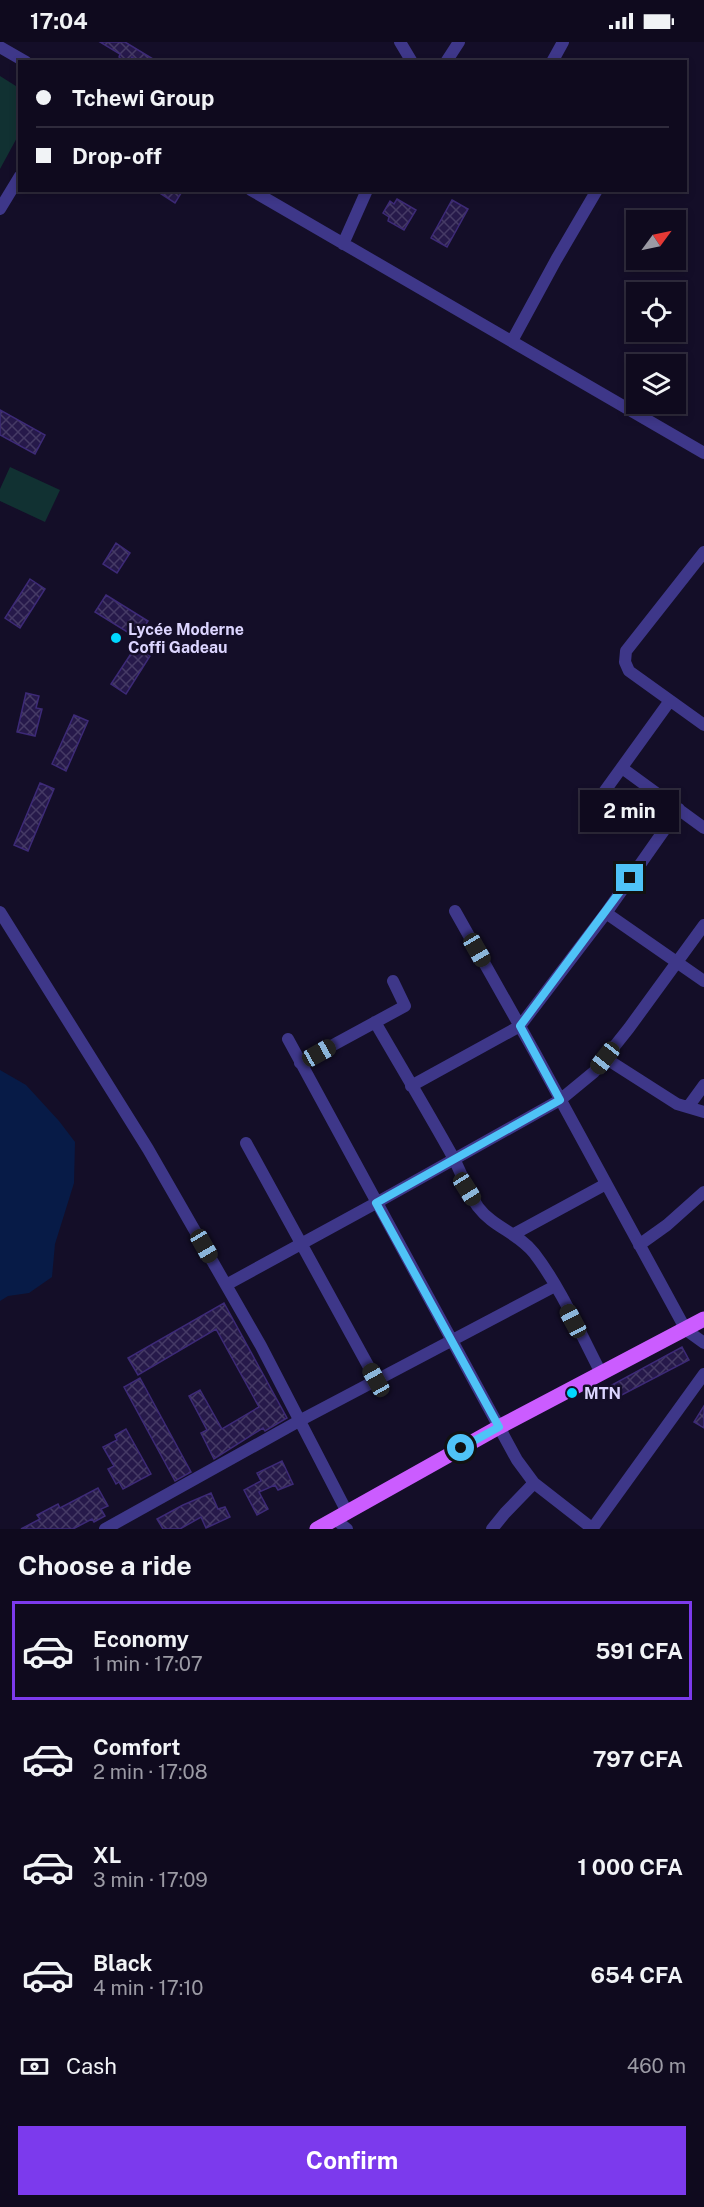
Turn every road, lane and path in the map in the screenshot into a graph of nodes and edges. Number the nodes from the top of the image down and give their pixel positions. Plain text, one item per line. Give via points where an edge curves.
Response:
1 (400, 42) edge
2 (459, 42) edge
3 (563, 42) edge
4 (0, 46) edge
5 (23, 60) edge
6 (411, 60) edge
7 (447, 60) edge
8 (553, 60) edge
9 (18, 179) edge
10 (254, 192) edge
11 (366, 192) edge
12 (596, 192) edge
13 (0, 209) edge
14 (343, 244) junction
15 (512, 341) junction
16 (704, 453) edge
17 (704, 552) edge
18 (669, 702) junction
19 (704, 725) edge
20 (622, 768) junction
21 (599, 799) dead end
22 (679, 809) junction
23 (704, 828) edge
24 (455, 911) dead end
25 (0, 912) edge
26 (606, 913) junction
27 (704, 925) edge
28 (677, 962) junction
29 (393, 981) dead end
30 (704, 981) edge
31 (375, 1022) junction
32 (520, 1026) junction
33 (288, 1040) dead end
34 (605, 1058) junction
35 (300, 1063) junction
36 (704, 1085) edge
37 (411, 1086) junction
38 (560, 1100) junction
39 (688, 1107) junction
40 (704, 1112) edge
41 (246, 1143) dead end
42 (454, 1160) junction
43 (606, 1184) junction
44 (704, 1192) edge
45 (376, 1203) junction
46 (514, 1234) junction
47 (302, 1244) junction
48 (639, 1245) junction
49 (226, 1285) junction
50 (555, 1286) junction
51 (704, 1319) edge
52 (686, 1330) junction
53 (451, 1340) junction
54 (704, 1343) edge
55 (601, 1373) junction
56 (704, 1374) edge
57 (376, 1380) junction
58 (298, 1421) junction
59 (499, 1427) junction
60 (534, 1483) junction
61 (343, 1520) edge
62 (105, 1529) edge
63 (317, 1529) edge
64 (492, 1529) edge
65 (592, 1529) edge

1 - 6 street
2 - 7 street
3 - 8 street
4 - 5 street
9 - 13 street
10 - 14 street
11 - 14 street
12 - 15 street
14 - 15 street
15 - 16 street
17 - 18 street via 626,651 629,671
18 - 19 street
18 - 20 street
20 - 21 street
20 - 22 street
22 - 23 street
22 - 26 street
24 - 32 street
25 - 49 street via 148,1149
26 - 28 street
26 - 32 street
27 - 28 street
28 - 30 street
28 - 34 street
29 - 31 street via 405,1006
31 - 35 street
31 - 37 street
32 - 37 street
32 - 38 street
33 - 35 street
34 - 38 street
34 - 39 street via 677,1104
35 - 45 street
36 - 39 street
37 - 42 street
38 - 42 street
38 - 43 street
39 - 40 street
41 - 47 street
42 - 45 street
42 - 46 street via 467,1189 489,1220
43 - 46 street
43 - 48 street
44 - 48 street
45 - 47 street
45 - 53 street
46 - 50 street via 534,1253
47 - 49 street
47 - 57 street
48 - 52 street
49 - 58 street
50 - 53 street
50 - 55 street
51 - 52 main road
52 - 54 street
52 - 55 main road
53 - 57 street
53 - 59 street
55 - 59 main road
56 - 65 street
57 - 58 street
58 - 61 street
58 - 62 street
59 - 60 street
59 - 61 main road
60 - 64 street
60 - 65 street
61 - 63 main road

